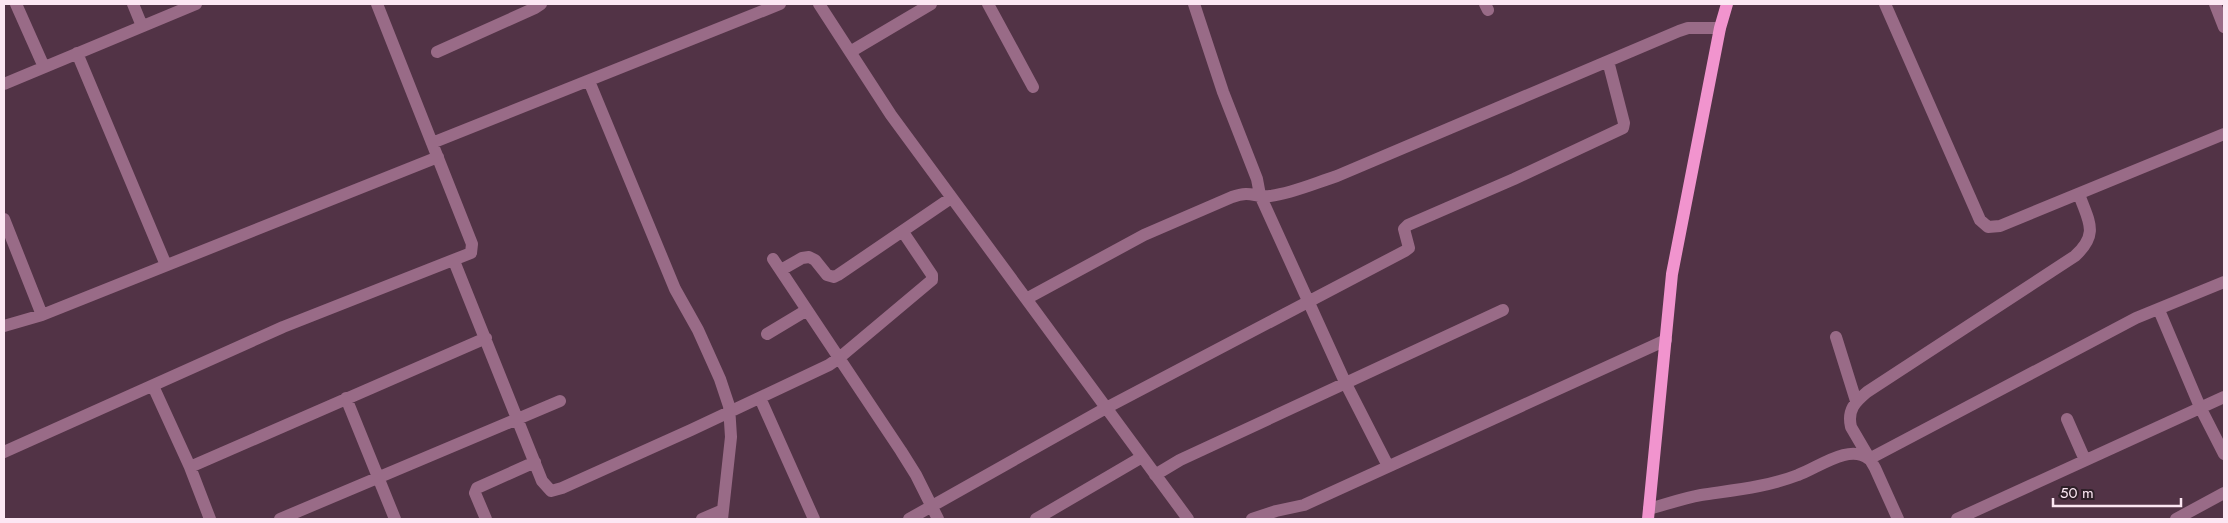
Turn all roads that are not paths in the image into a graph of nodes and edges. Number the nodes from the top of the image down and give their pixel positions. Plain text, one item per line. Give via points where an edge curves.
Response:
1 (16, 4) edge
2 (133, 4) edge
3 (196, 4) edge
4 (377, 4) edge
5 (540, 4) edge
6 (780, 4) edge
7 (819, 4) edge
8 (931, 4) edge
9 (988, 4) edge
10 (1194, 4) edge
11 (1727, 4) edge
12 (1885, 4) edge
13 (2215, 4) edge
14 (142, 26) junction
15 (2224, 27) edge
16 (1720, 28) junction
17 (437, 52) dead end
18 (850, 52) junction
19 (77, 53) junction
20 (1608, 61) junction
21 (44, 67) junction
22 (589, 80) junction
23 (4, 84) edge
24 (1033, 87) dead end
25 (2224, 134) edge
26 (432, 143) junction
27 (438, 157) junction
28 (2079, 194) junction
29 (1260, 196) junction
30 (951, 198) junction
31 (4, 219) edge
32 (902, 232) junction
33 (773, 259) dead end
34 (454, 261) junction
35 (166, 265) junction
36 (781, 270) junction
37 (2224, 282) edge
38 (1026, 299) junction
39 (1308, 303) junction
40 (807, 310) junction
41 (1503, 310) dead end
42 (2159, 310) junction
43 (42, 315) junction
44 (4, 326) edge
45 (767, 334) dead end
46 (1836, 337) dead end
47 (486, 338) junction
48 (1666, 340) junction
49 (839, 358) junction
50 (1345, 382) junction
51 (153, 386) junction
52 (2224, 397) edge
53 (346, 398) junction
54 (760, 398) junction
55 (560, 401) dead end
56 (1856, 401) junction
57 (2200, 407) junction
58 (1106, 408) junction
59 (729, 412) junction
60 (2067, 419) dead end
61 (518, 420) junction
62 (4, 452) edge
63 (2224, 454) edge
64 (1142, 457) junction
65 (1869, 459) junction
66 (2085, 460) junction
67 (535, 462) junction
68 (1388, 466) junction
69 (190, 467) junction
70 (1155, 475) junction
71 (378, 477) junction
72 (2224, 493) edge
73 (932, 507) junction
74 (1649, 514) edge
75 (722, 515) edge
76 (210, 519) edge
77 (280, 519) edge
78 (395, 519) edge
79 (486, 519) edge
80 (702, 519) edge
81 (814, 519) edge
82 (909, 519) edge
83 (938, 519) edge
84 (1036, 519) edge
85 (1188, 519) edge
86 (1252, 519) edge
87 (1898, 519) edge
88 (1957, 519) edge
89 (2176, 519) edge

1 - 21 street
2 - 14 street
3 - 14 street
4 - 26 street
5 - 17 street
6 - 22 street
7 - 18 street
8 - 18 street
9 - 24 street
10 - 29 street via 1223,92 1257,179
11 - 16 main road
12 - 28 street via 1984,225 2000,226
13 - 15 street
14 - 19 street
16 - 20 street via 1688,28
16 - 48 main road via 1672,274
18 - 30 street
19 - 21 street
19 - 35 street
20 - 29 street via 1364,166 1282,194
20 - 39 street via 1623,128 1408,225 1404,229 1409,248
21 - 23 street
22 - 26 street
22 - 59 street via 675,289 720,379
25 - 28 street
26 - 27 street
27 - 34 street via 472,244 471,253
27 - 35 street
28 - 56 street via 2090,230 2089,241 2076,256
29 - 38 street via 1242,194 1177,220
29 - 39 street
30 - 32 street
30 - 38 street
31 - 43 street
32 - 36 street via 834,277 826,276 809,257
32 - 49 street via 932,275 932,280
33 - 36 street
34 - 47 street
34 - 51 street via 292,323
35 - 43 street
36 - 40 street
37 - 42 street
38 - 58 street
39 - 50 street
39 - 58 street
40 - 45 street
40 - 49 street
41 - 50 street
42 - 57 street
42 - 65 street via 2136,318
43 - 44 street
46 - 56 street
47 - 53 street
47 - 61 street
48 - 68 street
48 - 74 main road
49 - 54 street
49 - 73 street via 901,451
50 - 68 street
50 - 70 street
51 - 62 street
51 - 69 street
52 - 57 street
53 - 69 street
53 - 71 street
54 - 59 street
54 - 81 street
55 - 61 street
56 - 65 street via 1850,409 1849,420
57 - 63 street
57 - 66 street
58 - 64 street
58 - 73 street
59 - 67 street via 555,490 545,486
59 - 75 street via 731,437
60 - 66 street
61 - 67 street
61 - 71 street
64 - 70 street
64 - 84 street
65 - 74 street via 1859,454 1848,454 1788,478 1700,496
65 - 87 street
66 - 88 street
67 - 79 street via 477,488 475,493
68 - 86 street via 1304,505
69 - 76 street
70 - 85 street
71 - 77 street
71 - 78 street
72 - 89 street
73 - 82 street
73 - 83 street
75 - 80 street

